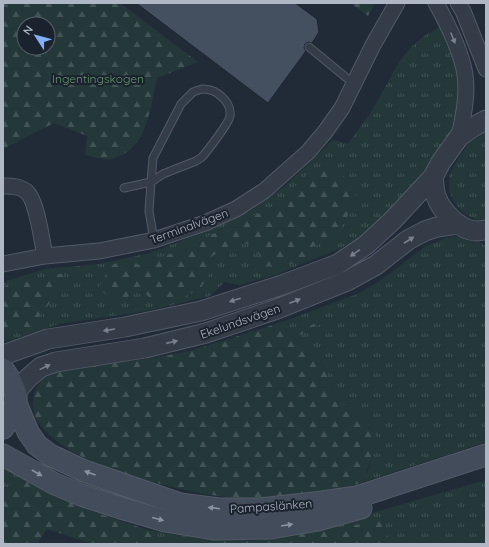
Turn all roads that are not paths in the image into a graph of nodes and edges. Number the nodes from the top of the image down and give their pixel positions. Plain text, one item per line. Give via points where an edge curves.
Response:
1 (398, 3) edge
2 (436, 3) edge
3 (458, 3) edge
4 (309, 47) dead end
5 (486, 69) edge
6 (355, 84) junction
7 (486, 120) edge
8 (459, 137) junction
9 (433, 177) junction
10 (151, 182) junction
11 (3, 186) edge
12 (124, 188) dead end
13 (458, 224) junction
14 (483, 233) edge
15 (154, 240) junction
16 (44, 256) junction
17 (3, 264) edge
18 (3, 355) edge
19 (3, 369) edge
20 (16, 398) junction
21 (3, 428) edge
22 (3, 455) edge
23 (480, 464) edge

1 - 6 street, Terminalvägen via 373,45
2 -> 8 street via 465,75 464,112
3 - 5 street
4 - 6 lane
6 - 15 street, Terminalvägen via 342,108 308,152 264,191 236,209
7 - 8 street
8 - 9 street, Ekelundsvägen
9 - 13 street via 436,196
9 -> 18 street, Ekelundsvägen via 382,231 338,264 201,311 125,327 48,339
10 - 10 lane via 202,157 230,117 230,109 217,92 202,89 193,92 181,104 153,158
10 - 12 lane
10 - 15 lane via 150,211
11 - 16 street via 15,186 27,192 32,200
13 - 14 street
20 -> 13 street, Ekelundsvägen via 28,378 41,368 56,362 145,348 206,333 277,309 347,281 376,265 408,240 425,231
15 - 16 street, Terminalvägen via 99,251
16 - 17 street, Terminalvägen
19 - 20 main road
20 - 21 main road, Ekelundsvägen via 12,415
23 -> 20 main road, Pampaslänken via 357,497 260,509 219,509 173,501 84,471 50,455 37,445 28,432
22 -> 23 main road, Pampaslänken via 55,484 81,494 165,521 214,529 271,528 318,520 388,500

